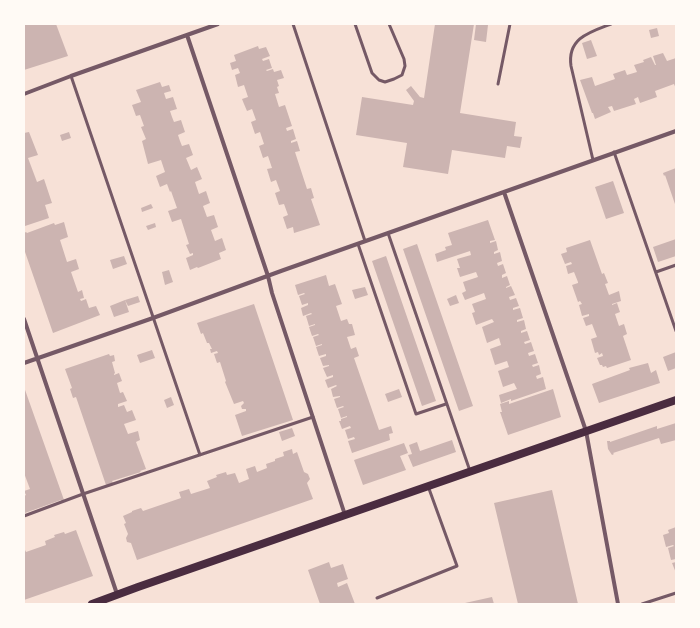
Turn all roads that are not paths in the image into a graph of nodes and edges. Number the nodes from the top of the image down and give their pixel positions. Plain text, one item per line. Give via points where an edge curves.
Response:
1 (218, 24) edge
2 (293, 24) edge
3 (355, 24) edge
4 (389, 24) edge
5 (510, 24) edge
6 (611, 24) edge
7 (187, 35) junction
8 (71, 76) junction
9 (498, 84) dead end
10 (24, 94) edge
11 (676, 131) edge
12 (614, 152) junction
13 (592, 160) junction
14 (504, 192) junction
15 (388, 233) junction
16 (365, 241) junction
17 (358, 244) junction
18 (676, 265) edge
19 (656, 272) junction
20 (268, 276) junction
21 (153, 318) junction
22 (24, 319) edge
23 (676, 331) edge
24 (37, 358) junction
25 (24, 363) edge
26 (676, 400) edge
27 (446, 404) junction
28 (313, 417) junction
29 (586, 431) junction
30 (200, 455) junction
31 (470, 472) junction
32 (428, 486) junction
33 (84, 494) junction
34 (345, 515) junction
35 (24, 516) edge
36 (118, 594) junction
37 (676, 594) edge
38 (377, 598) dead end
39 (92, 604) edge
40 (618, 604) edge
41 (642, 604) edge

1 - 7 street
2 - 16 lane
3 - 4 lane via 372,73 385,82 402,75 405,66
5 - 9 lane
6 - 13 lane via 582,36 571,52 571,66
7 - 8 street
7 - 20 street
8 - 10 street
8 - 21 lane
11 - 12 street
12 - 13 street
12 - 19 lane
13 - 14 street
14 - 15 street
14 - 29 street
15 - 16 street
15 - 27 lane
16 - 17 street
17 - 20 street
17 - 27 lane via 416,414
18 - 19 lane
19 - 23 lane
20 - 21 street
20 - 28 street
21 - 24 street
21 - 30 lane
22 - 24 street
24 - 25 street
24 - 33 street
26 - 29 main road
27 - 31 lane
28 - 30 lane
28 - 34 street
29 - 31 main road
29 - 40 street
30 - 33 lane
31 - 32 main road
32 - 34 main road
32 - 38 lane via 457,566
33 - 35 lane
33 - 36 street
34 - 36 main road
36 - 39 main road
37 - 41 lane

